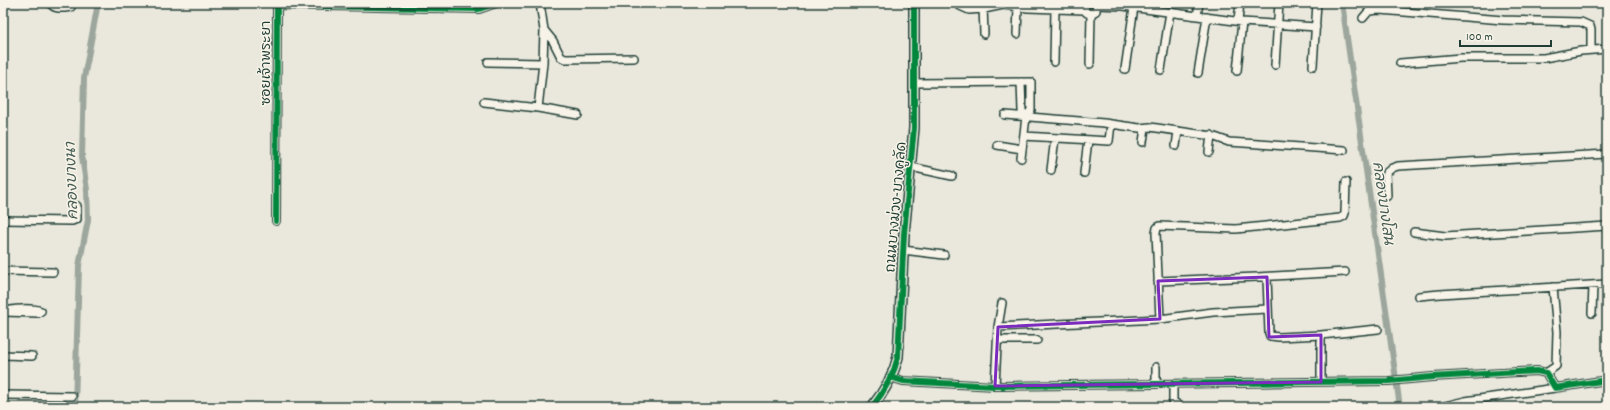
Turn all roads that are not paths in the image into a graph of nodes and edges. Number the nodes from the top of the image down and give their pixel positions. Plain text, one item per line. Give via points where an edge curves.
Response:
1 (50, 3) edge
2 (496, 3) edge
3 (540, 3) edge
4 (914, 3) edge
5 (957, 3) edge
6 (967, 3) edge
7 (1200, 3) edge
8 (1240, 3) edge
9 (1279, 3) edge
10 (1317, 3) edge
11 (1095, 4) edge
12 (1123, 4) edge
13 (1086, 6) edge
14 (71, 7) dead end
15 (985, 7) junction
16 (1018, 7) junction
17 (1134, 7) junction
18 (1160, 7) edge
19 (1055, 9) junction
20 (1170, 12) junction
21 (1091, 14) junction
22 (1198, 16) junction
23 (1207, 17) junction
24 (1363, 18) dead end
25 (1240, 22) junction
26 (1278, 24) junction
27 (1316, 27) junction
28 (544, 30) junction
29 (984, 34) dead end
30 (1017, 34) dead end
31 (1607, 49) edge
32 (1591, 50) junction
33 (634, 58) dead end
34 (488, 62) dead end
35 (1054, 62) dead end
36 (543, 63) junction
37 (1400, 63) dead end
38 (1090, 64) dead end
39 (1275, 65) dead end
40 (1313, 66) dead end
41 (1125, 69) dead end
42 (1161, 70) dead end
43 (1237, 71) dead end
44 (1198, 73) dead end
45 (1021, 82) junction
46 (914, 83) junction
47 (484, 102) dead end
48 (538, 108) junction
49 (578, 115) dead end
50 (1004, 115) dead end
51 (1026, 117) junction
52 (1111, 124) junction
53 (1145, 128) junction
54 (1178, 131) junction
55 (1024, 136) junction
56 (1211, 136) junction
57 (1055, 138) junction
58 (1088, 140) junction
59 (1142, 142) dead end
60 (997, 146) dead end
61 (1176, 146) dead end
62 (1022, 149) junction
63 (1344, 150) dead end
64 (1209, 152) dead end
65 (1607, 154) edge
66 (1021, 158) dead end
67 (911, 167) junction
68 (1052, 170) dead end
69 (1084, 173) dead end
70 (952, 176) dead end
71 (1346, 182) dead end
72 (1386, 196) dead end
73 (78, 206) dead end
74 (3, 220) edge
75 (276, 221) dead end
76 (1607, 226) edge
77 (1414, 232) dead end
78 (903, 250) junction
79 (944, 254) dead end
80 (3, 271) edge
81 (53, 272) dead end
82 (1345, 272) dead end
83 (1267, 277) junction
84 (1158, 281) junction
85 (1607, 284) edge
86 (1593, 285) junction
87 (1553, 287) junction
88 (1419, 296) dead end
89 (1002, 303) dead end
90 (1267, 309) junction
91 (1592, 313) dead end
92 (1160, 319) junction
93 (998, 328) junction
94 (1378, 329) dead end
95 (1321, 335) junction
96 (998, 340) junction
97 (1037, 340) dead end
98 (3, 355) edge
99 (32, 356) dead end
100 (1156, 367) dead end
101 (1546, 373) junction
102 (890, 377) junction
103 (1607, 380) edge
104 (1321, 382) junction
105 (1156, 384) junction
106 (1173, 384) junction
107 (995, 386) junction
108 (1555, 388) junction
109 (3, 395) edge
110 (72, 396) dead end
111 (1177, 404) dead end
112 (872, 407) edge
113 (1441, 407) edge

1 - 14 street via 55,8
2 - 75 street, ซอยเจ้าพระยา via 479,8 277,5
3 - 28 street
4 - 46 street, ถนนบางม่วง-บางคูลัด
5 - 15 street via 969,10
6 - 15 street
7 - 22 street
8 - 25 street
9 - 26 street
10 - 27 street
11 - 12 street
11 - 21 street via 1096,11
12 - 17 street
13 - 19 street
13 - 21 street via 1087,13
15 - 16 street
15 - 29 street
16 - 19 street
16 - 30 street
17 - 18 street
17 - 41 street
18 - 20 street
19 - 35 street
20 - 22 street
20 - 42 street
21 - 38 street
22 - 23 street
23 - 25 street
23 - 44 street
24 - 32 street via 1370,11 1380,10 1503,20 1581,22 1590,26
25 - 26 street
25 - 43 street
26 - 27 street
26 - 39 street
27 - 40 street
28 - 33 street via 561,57 565,59
28 - 36 street
31 - 32 street
32 - 37 street via 1544,58 1461,58
34 - 36 street
36 - 48 street
45 - 46 street
45 - 51 street via 1022,112
45 - 51 street via 1031,82 1031,110
46 - 67 street, ถนนบางม่วง-บางคูลัด
47 - 48 street
48 - 49 street
50 - 51 street
51 - 52 street
51 - 55 street
52 - 53 street
52 - 58 street via 1109,141
53 - 54 street
53 - 59 street
54 - 56 street
54 - 61 street
55 - 57 street
55 - 62 street
56 - 63 street via 1229,142
56 - 64 street
57 - 58 street
57 - 68 street
58 - 69 street
60 - 62 street
62 - 66 street
65 - 72 street via 1398,166 1386,173
67 - 70 street
67 - 78 street, ถนนบางม่วง-บางคูลัด
71 - 84 street via 1346,213 1340,218 1236,229 1159,226 1156,233
73 - 74 street via 77,219 72,221
76 - 77 street via 1445,236
78 - 79 street
78 - 102 street, ถนนบางม่วง-บางคูลัด via 898,356
80 - 81 street
82 - 83 street
83 - 84 street
83 - 90 street
84 - 92 street
85 - 86 street
86 - 87 street
86 - 91 street
87 - 88 street
87 - 101 street via 1557,332 1556,366
89 - 93 street
90 - 92 street
90 - 95 street via 1270,336
92 - 93 street
93 - 96 street
94 - 95 street
95 - 104 street
96 - 97 street
96 - 107 street
98 - 99 street
100 - 105 street
101 - 104 street via 1518,371 1389,382
101 - 108 street
102 - 107 street via 903,381
102 - 112 street, ถนนบางม่วง-บางคูลัด
103 - 108 street
104 - 106 street
105 - 106 street
105 - 107 street
106 - 111 street via 1173,401
108 - 113 street
109 - 110 street

